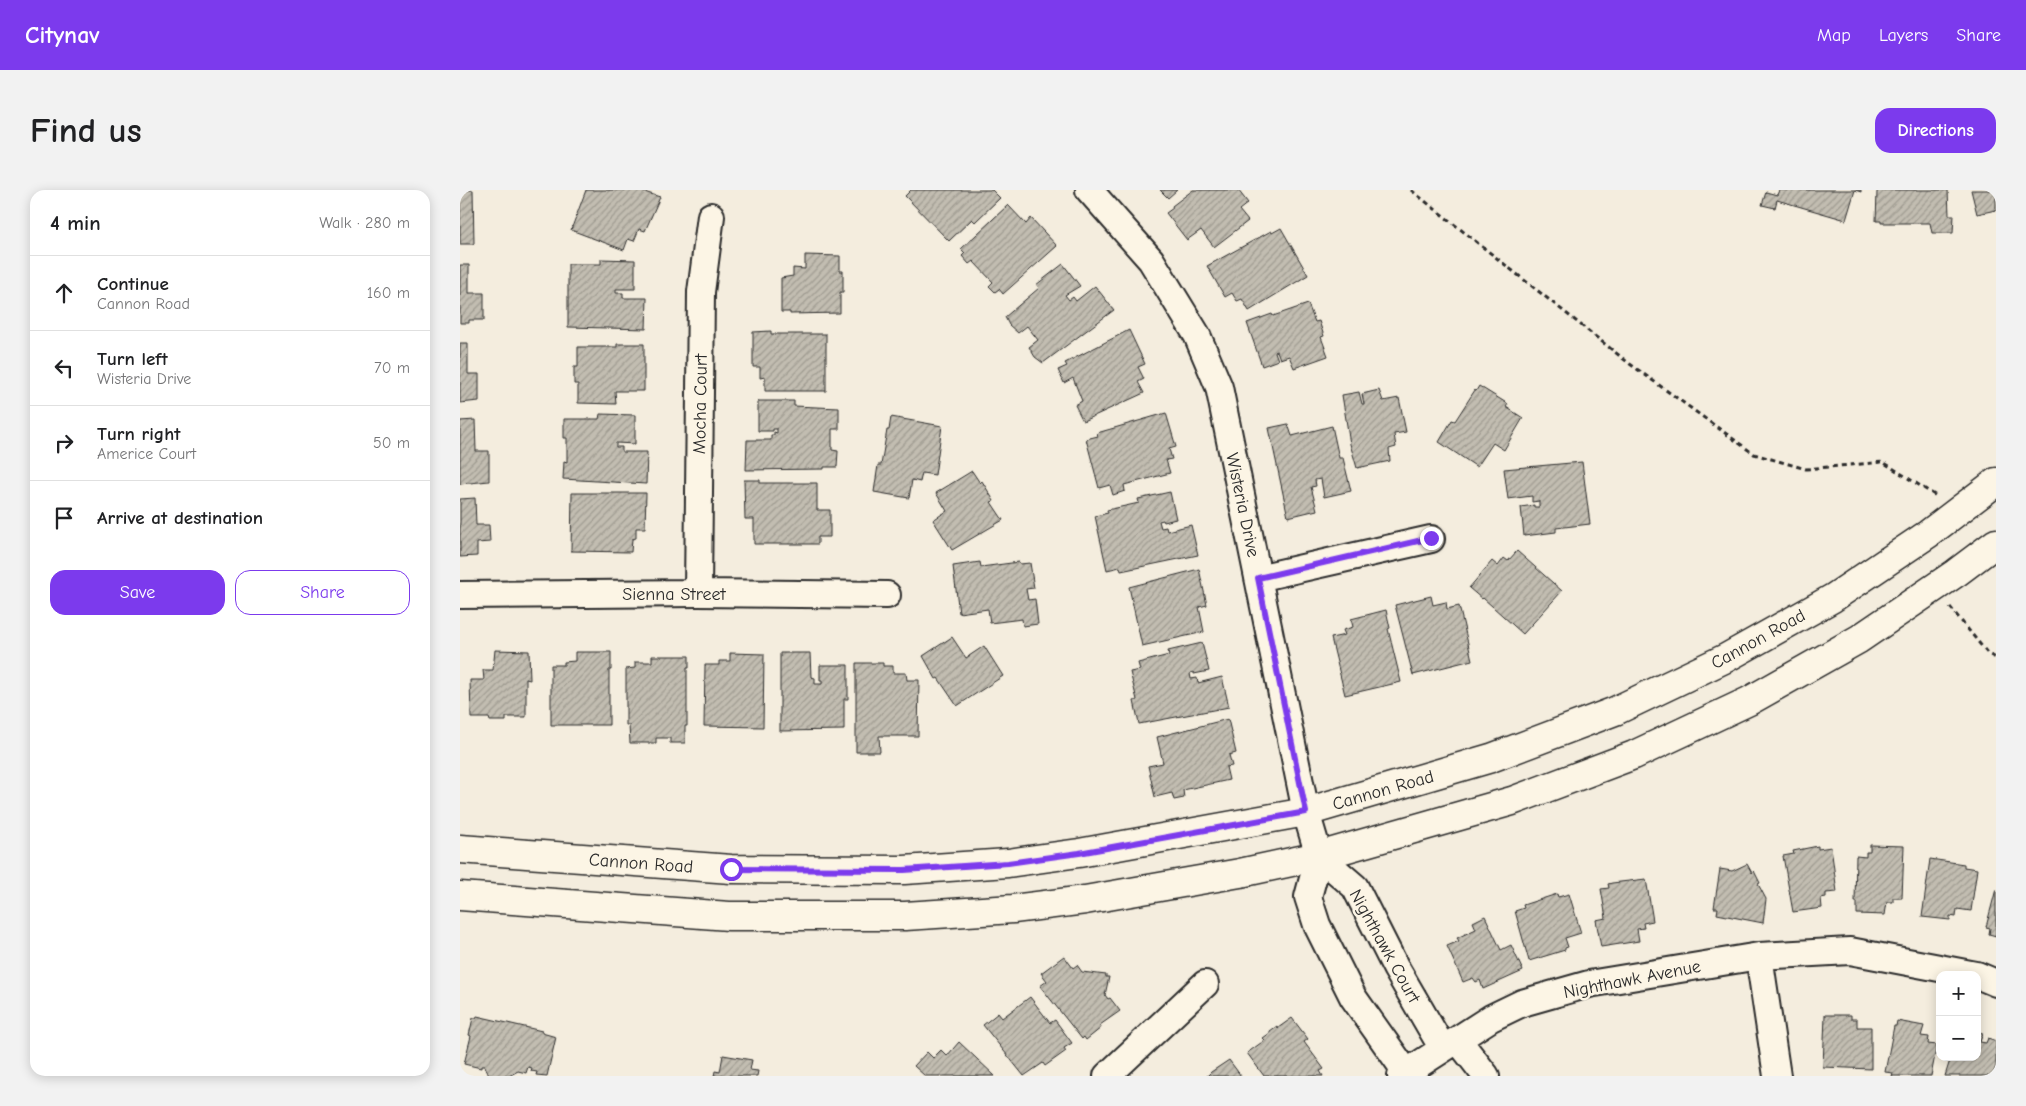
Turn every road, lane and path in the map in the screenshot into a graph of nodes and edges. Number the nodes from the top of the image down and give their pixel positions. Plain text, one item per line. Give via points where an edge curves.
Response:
1 (1089, 190) edge
2 (1411, 190) edge
3 (711, 216) dead end
4 (1996, 482) edge
5 (1938, 497) dead end
6 (1431, 538) dead end
7 (1996, 543) edge
8 (1258, 578) junction
9 (698, 593) junction
10 (460, 595) edge
11 (887, 595) dead end
12 (1949, 605) dead end
13 (1996, 658) edge
14 (1306, 812) junction
15 (460, 849) edge
16 (1319, 856) junction
17 (460, 896) edge
18 (1759, 956) junction
19 (1955, 971) edge
20 (1981, 977) edge
21 (1996, 983) edge
22 (1205, 984) dead end
23 (1450, 1044) junction
24 (1403, 1074) edge
25 (1106, 1076) edge
26 (1486, 1076) edge
27 (1778, 1076) edge

1 - 8 street, Wisteria Drive via 1151,260 1197,336 1219,388
2 - 5 path via 1630,364 1754,454 1806,469 1883,462
3 - 9 street, Mocha Court via 701,292
4 - 14 main road, Cannon Road via 1928,534 1833,598 1726,658 1615,711 1491,758
6 - 8 street
7 - 16 main road via 1859,639 1748,701 1634,756 1512,801
8 - 14 street, Wisteria Drive
9 - 10 street, Sienna Street
9 - 11 street, Sienna Street
12 - 13 path via 1988,654
14 - 15 main road, Cannon Road via 1079,853 1008,863 904,870 731,869
14 - 16 street, Wisteria Drive
16 - 17 main road via 1086,900 905,916 729,916
16 - 23 street, Nighthawk Court via 1355,887 1396,968
16 - 24 street via 1308,897 1317,925 1353,997
18 - 19 street, Nighthawk Avenue via 1850,951
18 - 23 street, Nighthawk Avenue via 1589,984 1522,1003 1486,1020
18 - 27 street
20 - 21 street, Nighthawk Avenue
22 - 25 street
23 - 24 street, Nighthawk Avenue
23 - 26 street, Nighthawk Court

